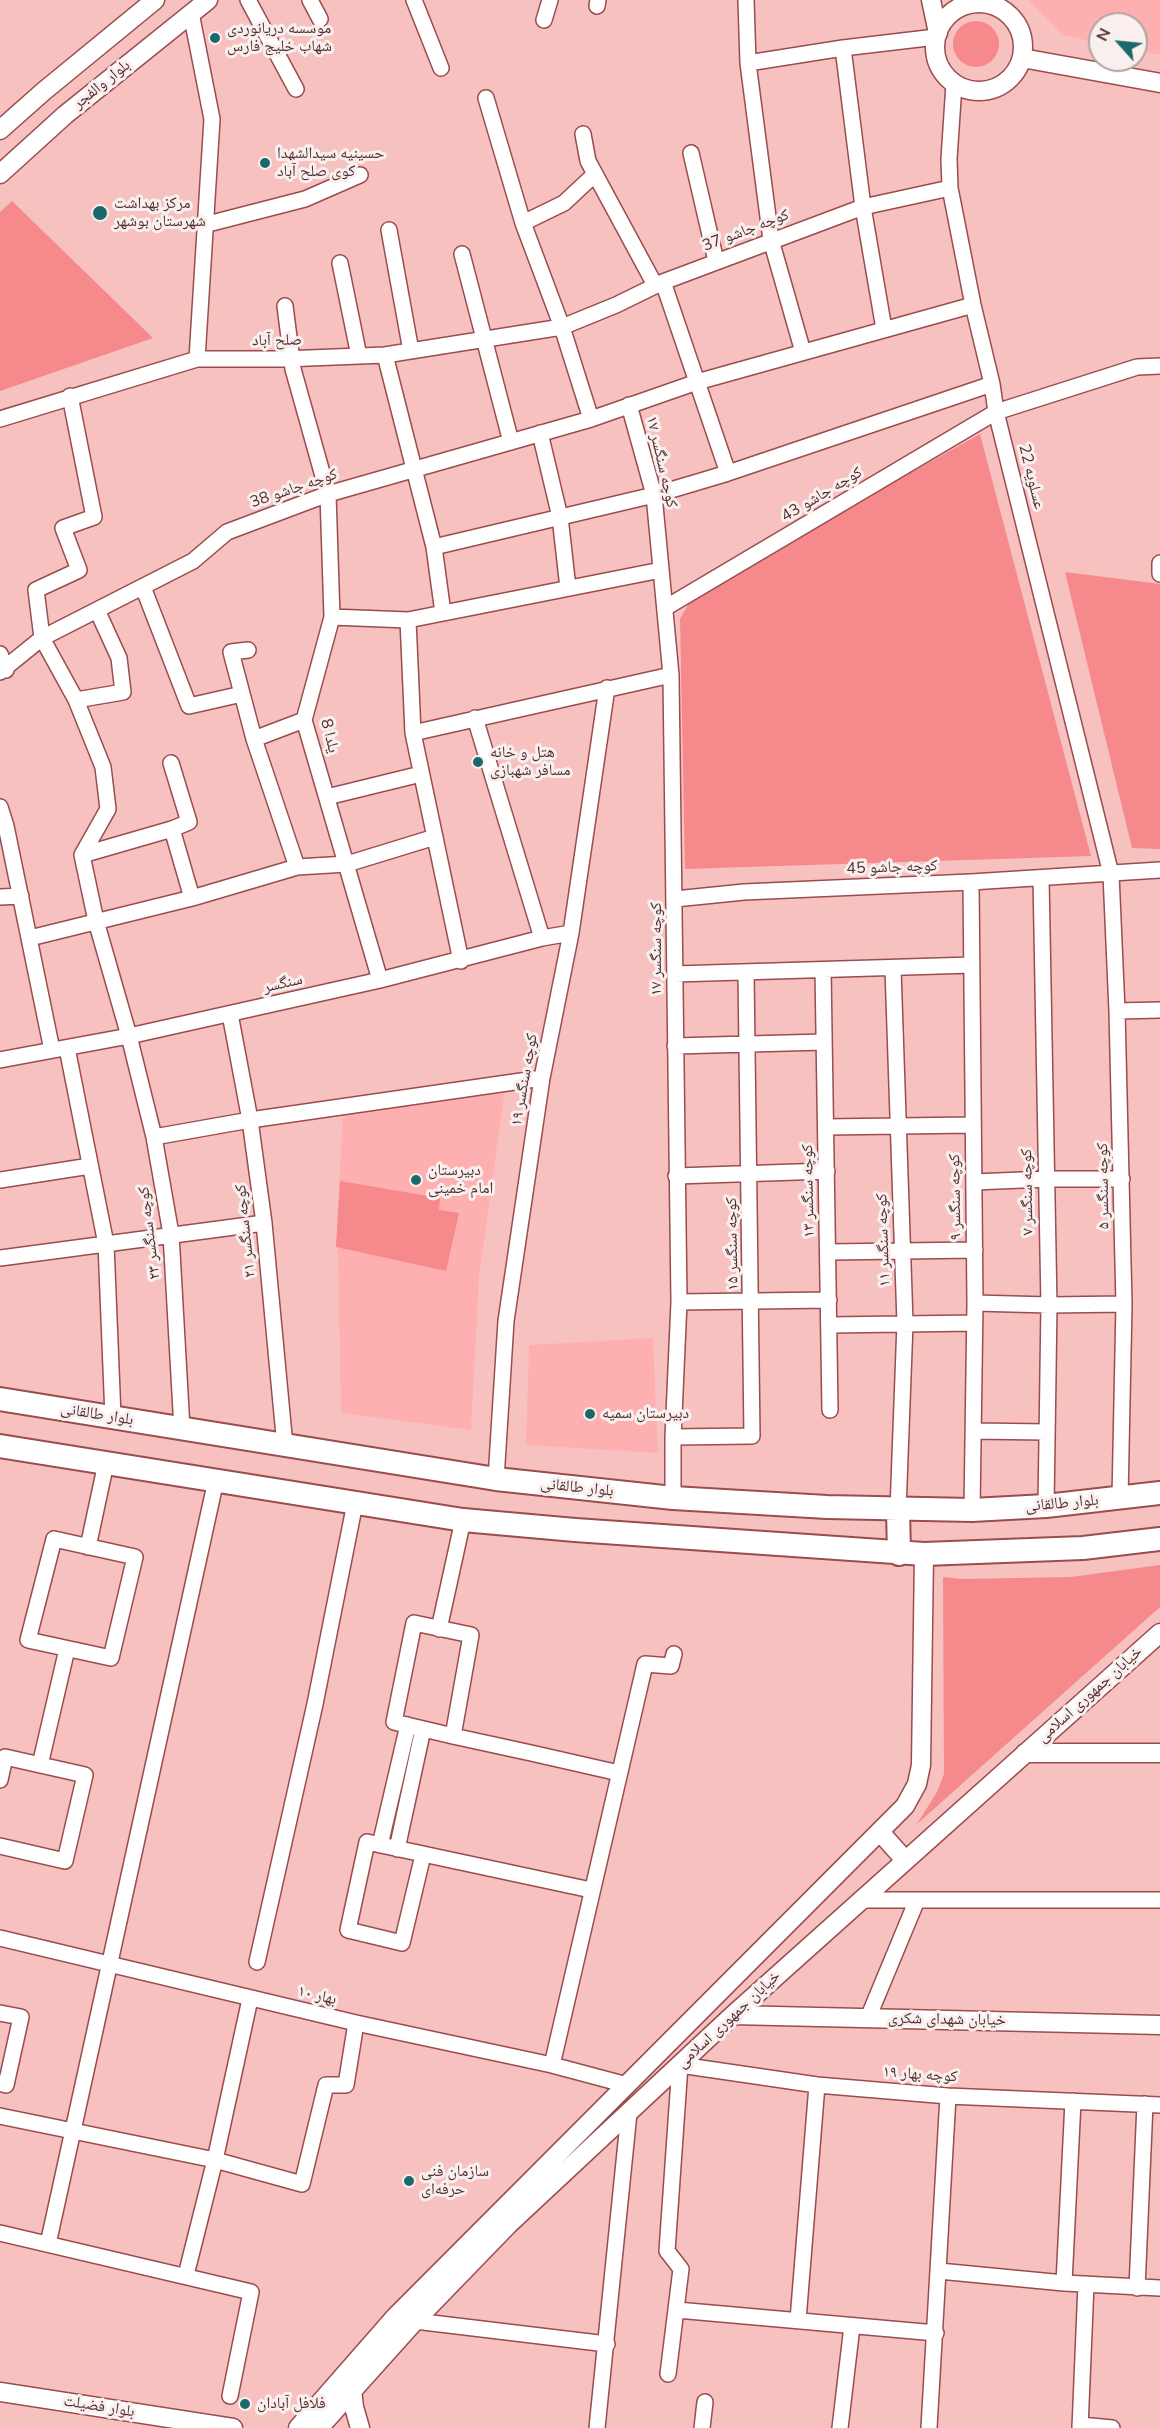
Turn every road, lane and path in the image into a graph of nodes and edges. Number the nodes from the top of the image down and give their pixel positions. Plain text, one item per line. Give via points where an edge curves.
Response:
1 (155, 0) edge
2 (208, 0) edge
3 (248, 0) edge
4 (310, 0) edge
5 (414, 0) edge
6 (550, 0) edge
7 (746, 0) edge
8 (932, 0) edge
9 (984, 2) edge
10 (186, 6) edge
11 (320, 19) dead end
12 (544, 20) dead end
13 (937, 35) junction
14 (843, 48) junction
15 (1022, 58) junction
16 (748, 63) junction
17 (441, 68) dead end
18 (1160, 83) edge
19 (954, 84) junction
20 (296, 89) dead end
21 (486, 98) dead end
22 (0, 130) edge
23 (583, 134) dead end
24 (691, 153) dead end
25 (0, 174) edge
26 (595, 174) junction
27 (360, 175) dead end
28 (950, 188) junction
29 (863, 207) junction
30 (523, 223) junction
31 (204, 225) junction
32 (388, 230) dead end
33 (771, 240) junction
34 (462, 254) dead end
35 (716, 261) junction
36 (340, 264) dead end
37 (659, 284) junction
38 (973, 305) junction
39 (285, 306) dead end
40 (562, 327) junction
41 (884, 330) junction
42 (483, 340) junction
43 (411, 351) junction
44 (803, 352) junction
45 (385, 355) junction
46 (359, 356) junction
47 (197, 359) junction
48 (292, 359) junction
49 (1160, 366) edge
50 (697, 382) junction
51 (992, 384) junction
52 (70, 396) junction
53 (629, 405) junction
54 (996, 412) junction
55 (0, 419) edge
56 (591, 419) junction
57 (540, 433) junction
58 (511, 442) junction
59 (414, 470) junction
60 (728, 473) junction
61 (328, 494) junction
62 (654, 495) junction
63 (560, 517) junction
64 (434, 547) junction
65 (661, 570) junction
66 (143, 587) junction
67 (567, 588) junction
68 (665, 608) junction
69 (97, 610) junction
70 (443, 613) junction
71 (332, 617) junction
72 (408, 620) junction
73 (42, 639) junction
74 (248, 650) dead end
75 (0, 654) edge
76 (3, 671) edge
77 (670, 675) junction
78 (607, 688) junction
79 (242, 694) junction
80 (76, 700) junction
81 (475, 718) junction
82 (304, 720) junction
83 (413, 733) junction
84 (254, 739) junction
85 (171, 763) dead end
86 (421, 774) junction
87 (327, 797) junction
88 (0, 807) edge
89 (3, 826) edge
90 (172, 829) junction
91 (435, 837) junction
92 (82, 855) junction
93 (346, 864) junction
94 (297, 867) junction
95 (1160, 870) edge
96 (1111, 874) junction
97 (1041, 878) junction
98 (971, 882) junction
99 (21, 896) junction
100 (0, 897) edge
101 (192, 898) junction
102 (675, 899) junction
103 (96, 921) junction
104 (571, 933) junction
105 (30, 938) junction
106 (542, 938) junction
107 (461, 961) junction
108 (972, 965) junction
109 (893, 969) junction
110 (823, 970) junction
111 (746, 972) junction
112 (675, 974) junction
113 (380, 981) junction
114 (1160, 1010) edge
115 (1117, 1011) junction
116 (230, 1014) junction
117 (129, 1036) junction
118 (824, 1041) junction
119 (747, 1044) junction
120 (675, 1046) junction
121 (59, 1049) junction
122 (0, 1060) edge
123 (542, 1078) junction
124 (250, 1120) junction
125 (972, 1125) junction
126 (826, 1127) junction
127 (897, 1127) junction
128 (154, 1137) junction
129 (90, 1166) junction
130 (827, 1171) junction
131 (750, 1173) junction
132 (676, 1176) junction
133 (1046, 1179) junction
134 (1122, 1179) junction
135 (0, 1180) edge
136 (974, 1182) junction
137 (264, 1223) junction
138 (171, 1234) junction
139 (106, 1244) junction
140 (975, 1250) junction
141 (902, 1251) junction
142 (829, 1252) junction
143 (0, 1258) edge
144 (829, 1300) junction
145 (751, 1301) junction
146 (679, 1302) junction
147 (975, 1303) junction
148 (1124, 1304) junction
149 (1049, 1305) junction
150 (905, 1323) junction
151 (975, 1323) junction
152 (830, 1325) junction
153 (0, 1400) edge
154 (830, 1410) dead end
155 (114, 1417) junction
156 (182, 1429) junction
157 (973, 1431) junction
158 (1047, 1432) junction
159 (673, 1437) junction
160 (0, 1446) edge
161 (285, 1446) junction
162 (106, 1463) junction
163 (496, 1479) junction
164 (216, 1480) junction
165 (1160, 1493) edge
166 (673, 1498) junction
167 (1120, 1498) junction
168 (355, 1503) junction
169 (1046, 1506) junction
170 (898, 1510) junction
171 (972, 1510) junction
172 (463, 1520) junction
173 (1160, 1539) edge
174 (88, 1547) junction
175 (899, 1554) junction
176 (924, 1554) junction
177 (440, 1629) junction
178 (1160, 1634) edge
179 (67, 1648) junction
180 (674, 1654) dead end
181 (415, 1727) junction
182 (453, 1736) junction
183 (1025, 1753) junction
184 (1160, 1753) edge
185 (40, 1765) junction
186 (619, 1773) junction
187 (0, 1780) edge
188 (392, 1791) junction
189 (409, 1793) junction
190 (880, 1832) junction
191 (380, 1845) junction
192 (0, 1846) edge
193 (397, 1849) junction
194 (423, 1855) junction
195 (905, 1860) junction
196 (591, 1890) junction
197 (860, 1900) junction
198 (917, 1900) junction
199 (1160, 1900) edge
200 (0, 1938) edge
201 (257, 1962) dead end
202 (110, 1966) junction
203 (250, 1999) junction
204 (0, 2013) edge
205 (733, 2015) junction
206 (868, 2018) junction
207 (356, 2024) junction
208 (1160, 2025) edge
209 (552, 2065) junction
210 (680, 2065) junction
211 (0, 2084) edge
212 (627, 2085) junction
213 (817, 2085) junction
214 (948, 2096) junction
215 (1073, 2101) junction
216 (1152, 2105) edge
217 (628, 2113) junction
218 (0, 2116) edge
219 (74, 2131) junction
220 (215, 2160) junction
221 (0, 2233) edge
222 (48, 2244) junction
223 (939, 2271) junction
224 (186, 2275) junction
225 (1064, 2283) junction
226 (1086, 2284) junction
227 (1137, 2288) junction
228 (1160, 2288) edge
229 (677, 2310) junction
230 (798, 2320) junction
231 (415, 2322) junction
232 (852, 2326) junction
233 (936, 2333) junction
234 (607, 2344) junction
235 (668, 2374) dead end
236 (352, 2389) junction
237 (0, 2392) edge
238 (230, 2396) dead end
239 (705, 2402) dead end
240 (1080, 2426) edge
241 (233, 2428) edge
242 (298, 2428) edge
243 (319, 2428) edge
244 (360, 2428) edge
245 (597, 2428) edge
246 (702, 2428) edge
247 (840, 2428) edge
248 (928, 2428) edge
249 (1112, 2428) edge

1 - 22 street, بلوار والفجر
2 - 10 street, بلوار والفجر
3 - 20 street
4 - 11 street
5 - 17 street
6 - 12 street
7 - 16 street
8 - 13 street
9 - 13 street via 956,10
9 - 15 street via 1011,16 1020,29 1024,43
10 - 25 street, بلوار والفجر
10 - 31 street via 212,119
13 - 14 street
13 - 19 street via 938,63
14 - 16 street
14 - 29 street
15 - 18 street
15 - 19 street via 1017,71 995,89 981,92
16 - 33 street
19 - 28 street, عسلویه 22
21 - 30 street
23 - 26 street
24 - 35 street
26 - 30 street via 564,203
26 - 37 street
27 - 31 street via 305,199
28 - 29 street, کوچه جاشو 37
28 - 38 street, عسلویه 22
29 - 33 street, کوچه جاشو 37
29 - 41 street
30 - 40 street
31 - 47 street
32 - 43 street
33 - 35 street, کوچه جاشو 37
33 - 44 street
34 - 42 street
35 - 37 street, کوچه جاشو 37
36 - 46 street
37 - 40 street, کوچه جاشو 37
37 - 50 street
38 - 41 street, کوچه جاشو 38
38 - 51 street, عسلویه 22
39 - 48 street, یلدا 8
40 - 42 street, صلح آباد
40 - 56 street
41 - 44 street, کوچه جاشو 38
42 - 43 street, صلح آباد
42 - 58 street
43 - 45 street, صلح آباد
44 - 50 street, کوچه جاشو 38
45 - 46 street, صلح آباد
45 - 59 street
46 - 48 street, صلح آباد
47 - 48 street, صلح آباد
47 - 52 street, صلح آباد
48 - 61 street, یلدا 8
49 - 54 street, کوچه جاشو 43 via 1137,367
50 - 53 street, کوچه جاشو 38
50 - 60 street
51 - 54 street, عسلویه 22
51 - 60 street
52 - 55 street, صلح آباد
52 - 73 street via 94,517 63,528 79,570 36,590
53 - 56 street, کوچه جاشو 38
53 - 62 street, کوچه سنگسر ۱۷
54 - 68 street, کوچه جاشو 43
54 - 96 street, عسلویه 22
56 - 57 street, کوچه جاشو 38
57 - 58 street, کوچه جاشو 38
57 - 63 street
58 - 59 street, کوچه جاشو 38
59 - 61 street, کوچه جاشو 38
59 - 64 street
60 - 62 street
61 - 66 street, کوچه جاشو 38 via 227,532 193,561
61 - 71 street, یلدا 8
62 - 63 street
62 - 65 street, کوچه سنگسر ۱۷
63 - 64 street
63 - 67 street
64 - 70 street
65 - 67 street
65 - 68 street, کوچه سنگسر ۱۷
66 - 69 street, کوچه جاشو 38
66 - 79 street via 189,706
67 - 70 street
68 - 77 street, کوچه سنگسر ۱۷
69 - 73 street, کوچه جاشو 38
69 - 80 street via 119,658 123,692
70 - 72 street
71 - 72 street
71 - 82 street, یلدا 8
72 - 83 street
73 - 76 street, کوچه جاشو 38
73 - 80 street
74 - 79 street via 231,652
75 - 76 street
77 - 78 street
77 - 102 street, کوچه سنگسر ۱۷
78 - 81 street
78 - 104 street, کوچه سنگسر ۱۹
79 - 84 street
80 - 92 street via 103,767 108,808
81 - 83 street
81 - 106 street
82 - 84 street
82 - 87 street, یلدا 8
83 - 86 street
84 - 94 street
85 - 90 street via 189,822
86 - 87 street
86 - 91 street
87 - 93 street, یلدا 8
88 - 89 street
89 - 99 street
90 - 92 street
90 - 101 street
91 - 93 street
91 - 107 street
92 - 103 street, کوچه سنگسر ۲۳
93 - 94 street
93 - 113 street, یلدا 8
94 - 101 street
95 - 96 street, کوچه جاشو 45
96 - 97 street, کوچه جاشو 45
96 - 115 street, کوچه سنگسر ۵
97 - 98 street, کوچه جاشو 45
97 - 133 street, کوچه سنگسر ۷
98 - 102 street, کوچه جاشو 45 via 744,892
98 - 108 street, کوچه سنگسر ۹
99 - 100 street
99 - 105 street
101 - 103 street
102 - 112 street, کوچه سنگسر ۱۷
103 - 105 street
103 - 117 street, کوچه سنگسر ۲۳
104 - 106 street, سنگسر
104 - 123 street, کوچه سنگسر ۱۹
105 - 121 street
106 - 107 street, سنگسر
107 - 113 street, سنگسر
108 - 109 street
108 - 125 street, کوچه سنگسر ۹
109 - 110 street
109 - 127 street, کوچه سنگسر ۱۱
110 - 111 street
110 - 118 street, کوچه سنگسر ۱۳
111 - 112 street
111 - 119 street, کوچه سنگسر ۱۵
112 - 120 street, کوچه سنگسر ۱۷
113 - 116 street, سنگسر
114 - 115 street
115 - 134 street, کوچه سنگسر ۵
116 - 117 street, سنگسر
116 - 124 street, کوچه سنگسر ۲۱
117 - 121 street, سنگسر
117 - 128 street, کوچه سنگسر ۲۳
118 - 119 street
118 - 126 street, کوچه سنگسر ۱۳
119 - 120 street
119 - 131 street, کوچه سنگسر ۱۵
120 - 132 street, کوچه سنگسر ۱۷
121 - 122 street, سنگسر
121 - 129 street
123 - 124 street
123 - 163 street, کوچه سنگسر ۱۹ via 506,1321
124 - 128 street
124 - 137 street, کوچه سنگسر ۲۱
125 - 127 street
125 - 136 street, کوچه سنگسر ۹
126 - 127 street
126 - 130 street, کوچه سنگسر ۱۳
127 - 141 street, کوچه سنگسر ۱۱
128 - 138 street, کوچه سنگسر ۲۳
129 - 135 street
129 - 139 street
130 - 131 street
130 - 142 street, کوچه سنگسر ۱۳
131 - 132 street
131 - 145 street, کوچه سنگسر ۱۵
132 - 146 street, کوچه سنگسر ۱۷
133 - 134 street
133 - 136 street
133 - 149 street, کوچه سنگسر ۷
134 - 148 street, کوچه سنگسر ۵
136 - 140 street, کوچه سنگسر ۹
137 - 138 street
137 - 161 street, کوچه سنگسر ۲۱
138 - 139 street
138 - 156 street, کوچه سنگسر ۲۳
139 - 143 street
139 - 155 street
140 - 141 street
140 - 147 street, کوچه سنگسر ۹
141 - 142 street
141 - 150 street, کوچه سنگسر ۱۱
142 - 144 street, کوچه سنگسر ۱۳
144 - 145 street
144 - 152 street, کوچه سنگسر ۱۳
145 - 146 street
145 - 159 street, کوچه سنگسر ۱۵ via 752,1436
146 - 159 street, کوچه سنگسر ۱۷
147 - 149 street
147 - 151 street, کوچه سنگسر ۹
148 - 149 street
148 - 167 street, کوچه سنگسر ۵
149 - 158 street, کوچه سنگسر ۷
150 - 151 street
150 - 152 street
150 - 170 street, کوچه سنگسر ۱۱
151 - 157 street, کوچه سنگسر ۹
152 - 154 street, کوچه سنگسر ۱۳
153 - 155 main road, بلوار طالقانی
155 - 156 main road, بلوار طالقانی
156 - 161 main road, بلوار طالقانی
157 - 158 street
157 - 171 street, کوچه سنگسر ۹
158 - 169 street, کوچه سنگسر ۷
159 - 166 street, کوچه سنگسر ۱۷
160 - 162 main road
161 - 163 main road, بلوار طالقانی
162 - 164 main road
162 - 174 street
163 - 166 main road, بلوار طالقانی
164 - 168 main road
164 - 202 street
165 - 167 main road, بلوار طالقانی
166 - 170 main road, بلوار طالقانی
167 - 169 main road, بلوار طالقانی
168 - 172 main road
168 - 201 street
169 - 171 main road, بلوار طالقانی
170 - 171 main road, بلوار طالقانی
170 - 175 main road
172 - 175 main road
172 - 177 street
173 - 176 main road via 1083,1548
174 - 179 street via 54,1539 28,1640
174 - 179 street via 135,1557 111,1658
175 - 176 main road
176 - 190 street, خیابان جمهوری اسلامی via 921,1765 913,1793
177 - 181 street via 414,1623 394,1722
177 - 182 street via 471,1635
178 - 183 street, خیابان جمهوری اسلامی
179 - 185 street
180 - 186 street via 670,1665 645,1664
181 - 182 street
181 - 188 street
181 - 189 street
182 - 186 street
183 - 184 street
183 - 195 street, خیابان جمهوری اسلامی
185 - 187 street via 5,1757
185 - 192 street via 85,1775 65,1861
186 - 196 street
188 - 189 street
188 - 191 street
189 - 193 street
190 - 195 street
190 - 212 street, خیابان جمهوری اسلامی
191 - 193 street
191 - 194 street via 367,1842 348,1930 402,1943
193 - 194 street
194 - 196 street
195 - 197 street, خیابان جمهوری اسلامی
196 - 209 street
197 - 198 street
197 - 205 street, خیابان جمهوری اسلامی
198 - 199 street
198 - 206 street
200 - 202 street, بهار ۱۰
202 - 203 street, بهار ۱۰
202 - 219 street
203 - 207 street, بهار ۱۰
203 - 220 street
204 - 211 street via 21,2018 6,2085
205 - 206 street, خیابان شهدای شکری
205 - 210 street, خیابان جمهوری اسلامی
206 - 208 street, خیابان شهدای شکری
207 - 209 street, بهار ۱۰
207 - 220 street via 346,2085 327,2085 302,2184
209 - 212 street, بهار ۱۰
210 - 213 street, کوچه بهار ۱۹
210 - 217 street, خیابان جمهوری اسلامی
210 - 229 street via 667,2251 681,2269
212 - 242 street, خیابان جمهوری اسلامی via 396,2316
213 - 214 street, کوچه بهار ۱۹
213 - 230 street
214 - 215 street, کوچه بهار ۱۹
214 - 223 street
215 - 216 street, کوچه بهار ۱۹
215 - 225 street
216 - 227 street
217 - 231 street, خیابان جمهوری اسلامی via 509,2224
217 - 234 street
218 - 219 street
219 - 220 street
219 - 222 street
220 - 224 street
221 - 222 street
222 - 224 street
223 - 225 street
223 - 233 street
224 - 238 street via 251,2292
225 - 226 street
226 - 227 street
226 - 240 street
227 - 228 street
229 - 230 street
229 - 235 street
230 - 232 street
231 - 234 street
231 - 236 street, خیابان جمهوری اسلامی
232 - 233 street
232 - 247 street
233 - 248 street
234 - 245 street
236 - 243 street, خیابان جمهوری اسلامی
236 - 244 street
237 - 241 street, بلوار فضیلت
239 - 246 street
240 - 249 street

